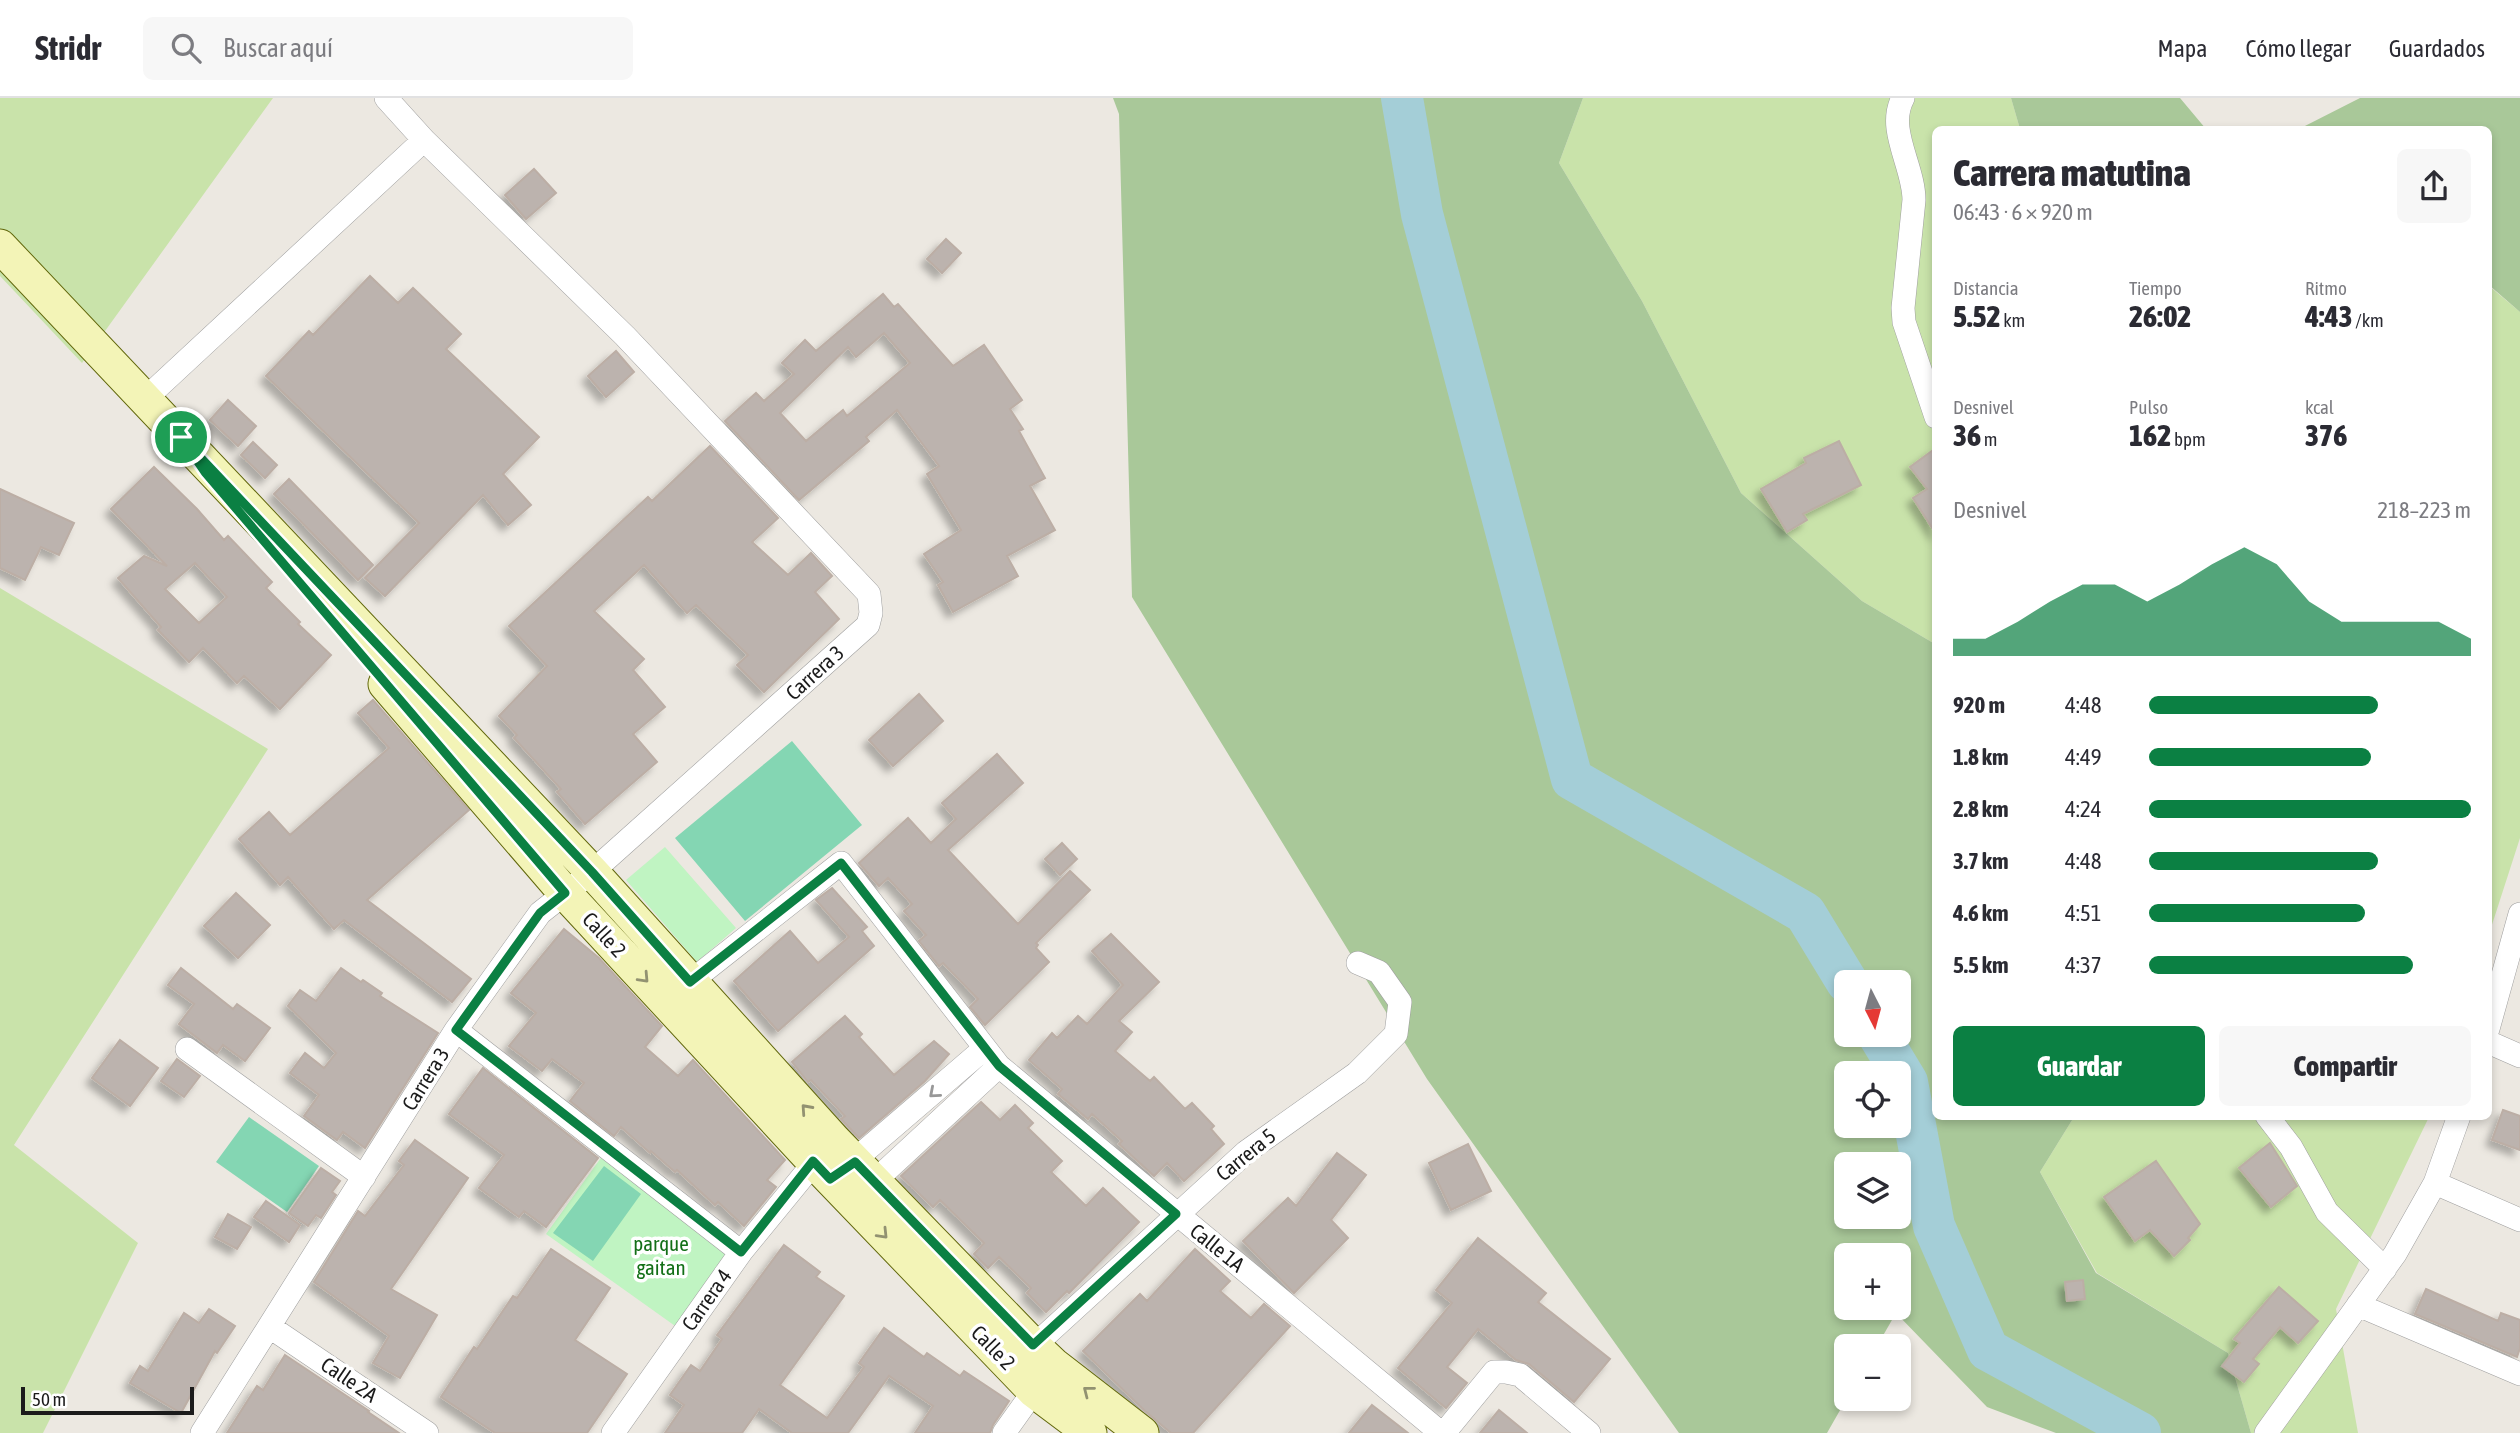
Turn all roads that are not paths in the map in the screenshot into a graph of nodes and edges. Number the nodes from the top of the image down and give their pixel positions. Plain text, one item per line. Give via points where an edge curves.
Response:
1 (386, 98) edge
2 (1903, 98) edge
3 (424, 140) junction
4 (0, 246) edge
5 (145, 399) junction
6 (1932, 405) edge
7 (181, 437) junction
8 (592, 872) junction
9 (565, 893) junction
10 (2520, 914) edge
11 (1358, 963) dead end
12 (690, 982) junction
13 (2492, 1016) edge
14 (456, 1030) junction
15 (2492, 1044) edge
16 (187, 1049) dead end
17 (2520, 1056) edge
18 (992, 1057) junction
19 (2270, 1120) edge
20 (2458, 1120) edge
21 (843, 1171) junction
22 (364, 1177) junction
23 (2435, 1183) junction
24 (1176, 1214) junction
25 (2520, 1220) edge
26 (741, 1252) junction
27 (2385, 1269) junction
28 (2358, 1305) junction
29 (270, 1327) junction
30 (1033, 1367) junction
31 (2520, 1374) edge
32 (202, 1433) edge
33 (427, 1433) edge
34 (614, 1433) edge
35 (1004, 1433) edge
36 (1090, 1433) edge
37 (1142, 1433) edge
38 (1443, 1433) edge
39 (1589, 1433) edge
40 (2266, 1433) edge

1 - 3 street
2 - 6 street via 1896,123 1914,184 1904,321
3 - 5 street
3 - 8 street, Carrera 3 via 625,337 869,594 869,625
4 - 5 main road
5 - 7 main road
7 - 8 main road, Calle 2
7 - 9 main road, Calle 2 via 205,472
8 - 9 street, Carrera 3
8 - 12 main road, Calle 2
9 - 14 street, Carrera 3 via 540,913
9 -> 21 main road, Calle 2
10 - 13 street
11 - 24 street, Carrera 5 via 1379,972 1400,1002 1396,1034 1357,1073 1246,1152
12 - 18 street, Calle 1A via 841,863
21 -> 12 main road, Calle 2
14 - 22 street, Carrera 3
14 - 26 street
15 - 17 street
16 - 22 street
18 - 21 street, Carrera 4
18 - 24 street, Calle 1A
19 - 27 street via 2291,1147 2327,1212
20 - 23 street
21 - 26 street, Carrera 4
21 - 30 main road, Calle 2
22 - 29 street, Carrera 3
23 - 25 street
23 - 27 street
24 - 30 street, Carrera 5
24 - 38 street, Calle 1A
26 - 34 street, Carrera 4
27 - 28 street
28 - 31 street
28 - 40 street
29 - 32 street, Carrera 3
29 - 33 street, Calle 2A
30 - 35 street, Carrera 5
30 - 36 main road, Calle 2
37 -> 30 main road, Calle 2
38 - 39 street via 1494,1373 1506,1372 1520,1375

